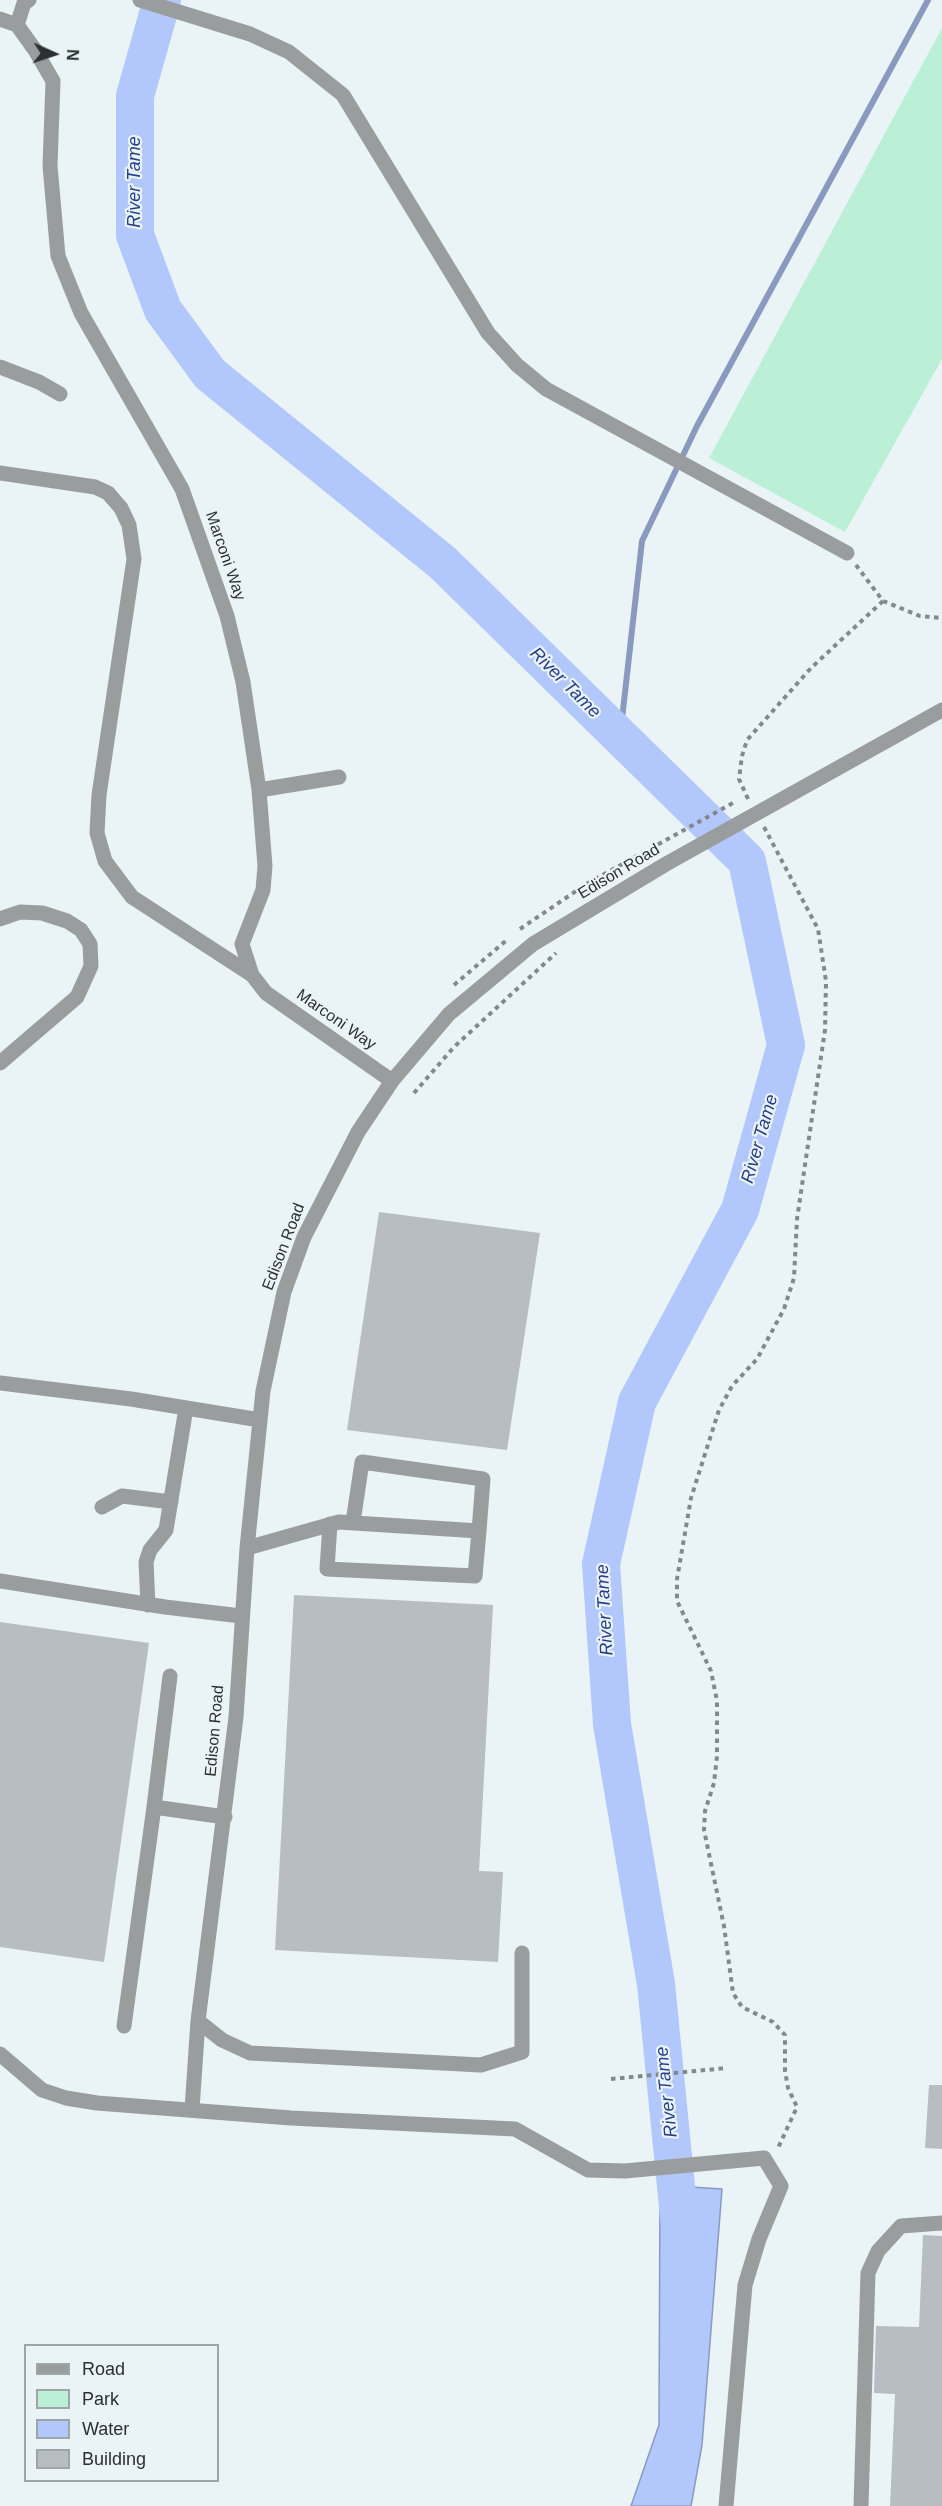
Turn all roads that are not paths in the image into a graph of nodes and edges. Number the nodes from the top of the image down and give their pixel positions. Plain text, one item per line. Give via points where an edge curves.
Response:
1 (29, 0) edge
2 (140, 0) edge
3 (0, 19) edge
4 (17, 25) junction
5 (0, 367) edge
6 (60, 394) dead end
7 (0, 473) edge
8 (847, 553) road end
9 (942, 710) edge
10 (339, 777) dead end
11 (259, 790) junction
12 (0, 919) edge
13 (252, 975) junction
14 (0, 1063) edge
15 (392, 1081) junction
16 (0, 1383) edge
17 (186, 1408) junction
18 (260, 1420) junction
19 (171, 1503) junction
20 (102, 1507) dead end
21 (352, 1522) junction
22 (330, 1524) junction
23 (480, 1531) junction
24 (247, 1548) junction
25 (0, 1581) edge
26 (148, 1605) junction
27 (241, 1616) junction
28 (170, 1676) dead end
29 (154, 1807) junction
30 (225, 1817) junction
31 (522, 1953) dead end
32 (198, 2021) junction
33 (124, 2026) dead end
34 (0, 2054) edge
35 (192, 2109) junction
36 (942, 2223) edge
37 (726, 2506) edge
38 (861, 2506) edge

1 - 4 street via 24,3
2 - 8 street via 250,34 289,52 343,94 488,333 546,389
3 - 4 street
4 - 11 street, Marconi Way via 53,81 50,166 58,256 81,313 182,489 206,550 243,682
5 - 6 street
7 - 13 street via 95,487 121,508 129,525 134,560 99,795 97,833 105,861 132,897
9 - 15 street, Edison Road via 666,864 533,945 449,1014
10 - 11 street
11 - 13 street, Marconi Way via 263,890 242,944
12 - 14 street via 20,912 42,913 67,921 81,930 90,944 91,966 77,998
13 - 15 street, Marconi Way via 266,993
15 - 18 street, Edison Road via 358,1132 304,1237 284,1292
16 - 17 street
17 - 18 street
17 - 19 street
18 - 24 street, Edison Road
19 - 20 street via 122,1496
19 - 26 street via 166,1530 146,1562
21 - 22 street
21 - 23 street
21 - 23 street via 362,1462 483,1479
22 - 23 street via 327,1569 452,1575 475,1576
22 - 24 street
24 - 27 street, Edison Road
25 - 26 street
26 - 27 street
27 - 30 street, Edison Road via 236,1717
28 - 29 street
29 - 30 street
29 - 33 street
30 - 32 street, Edison Road
31 - 32 street via 522,2052 481,2065 250,2053 228,2044
32 - 35 street, Edison Road
34 - 35 street via 42,2090 66,2098
35 - 37 street via 515,2129 588,2169 625,2171 764,2158 781,2186 745,2285
36 - 38 street via 901,2226 878,2251 868,2273

